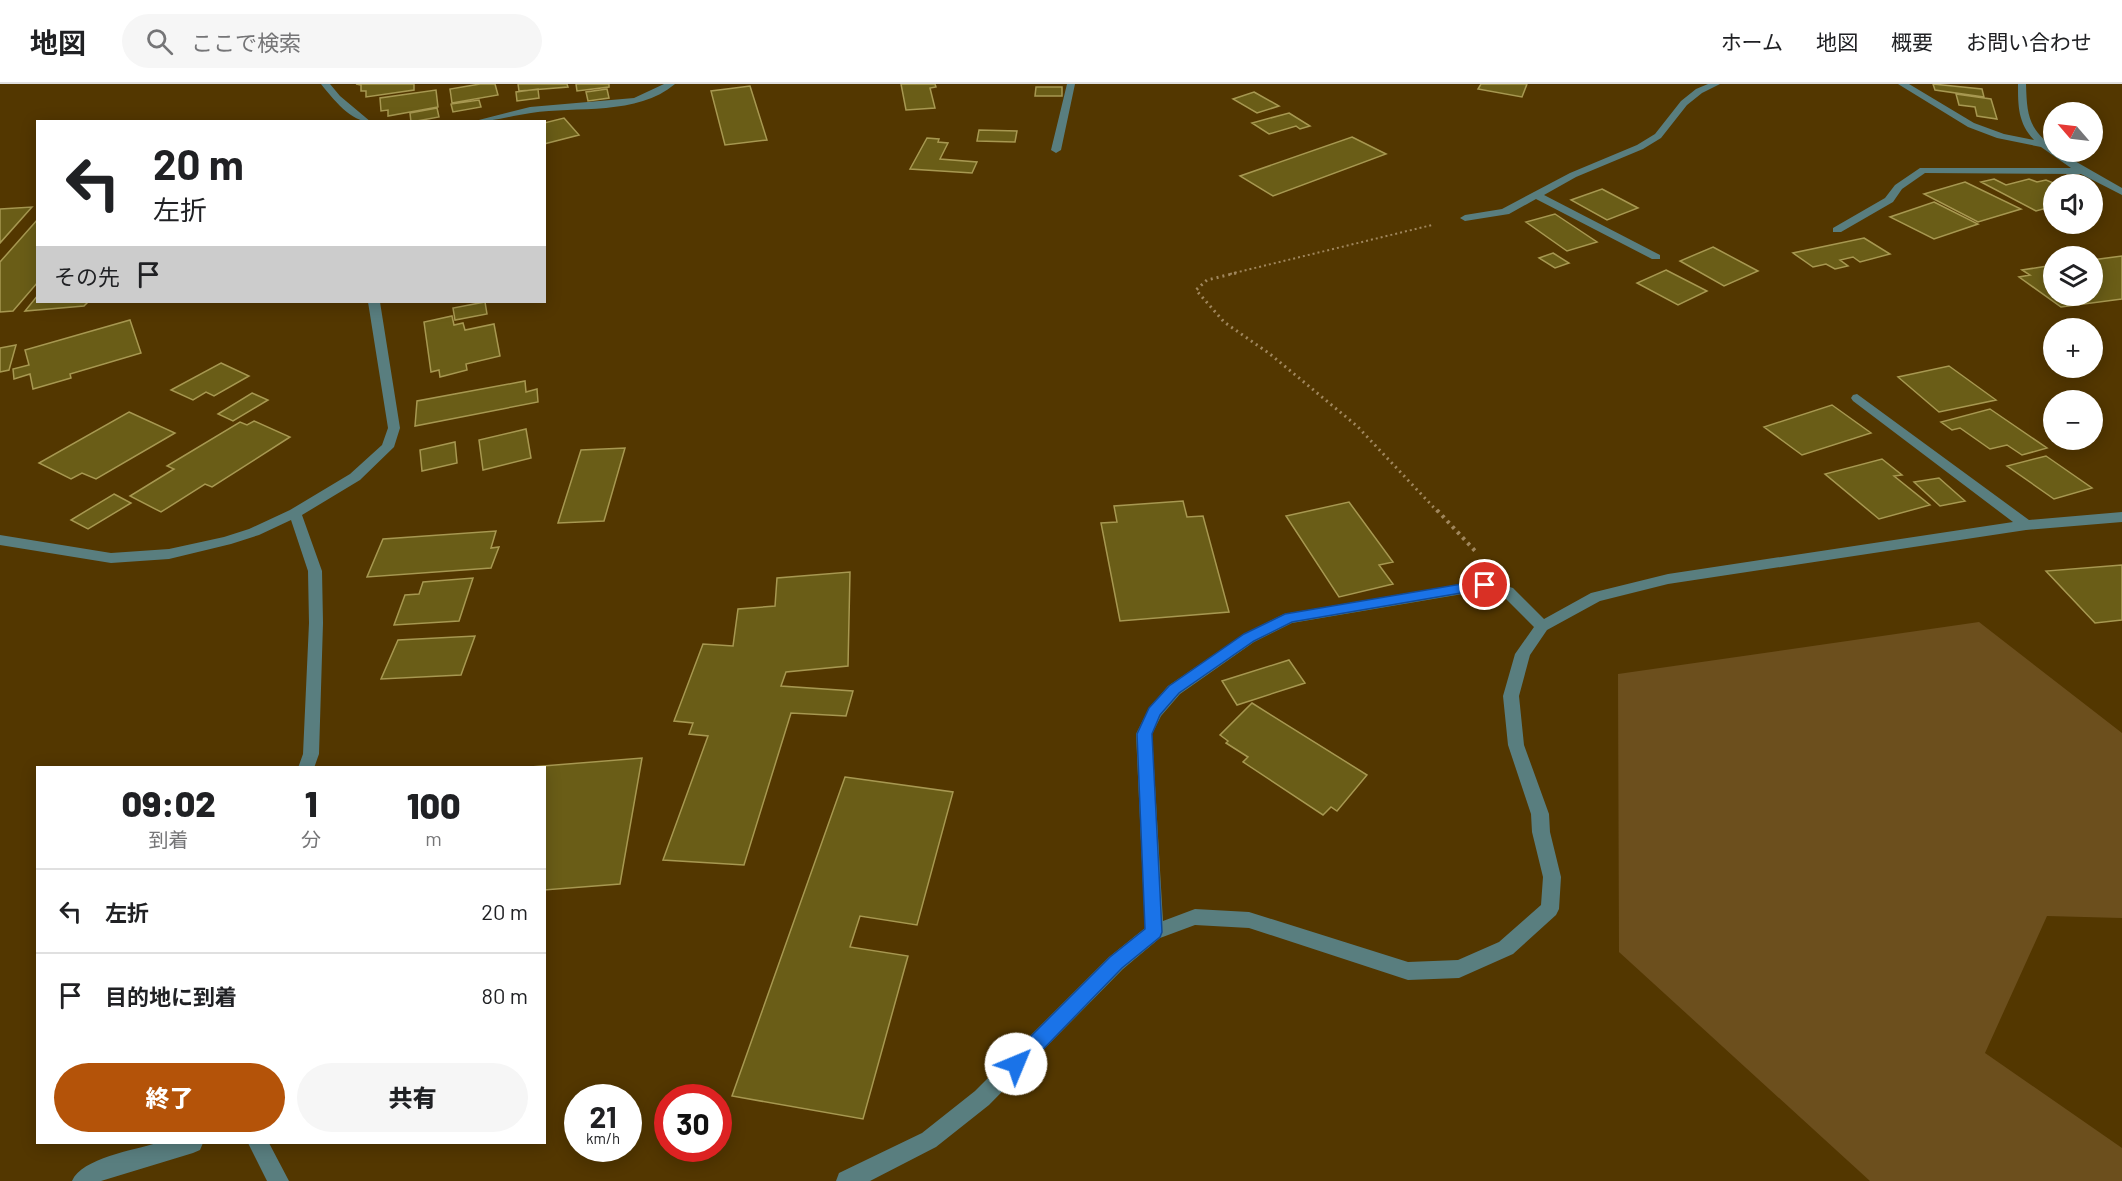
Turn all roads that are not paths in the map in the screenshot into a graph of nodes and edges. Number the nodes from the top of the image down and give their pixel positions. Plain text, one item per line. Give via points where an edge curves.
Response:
1 (325, 84) edge
2 (670, 84) edge
3 (1071, 84) edge
4 (1716, 84) edge
5 (1902, 84) edge
6 (2022, 84) edge
7 (364, 120) edge
8 (483, 120) edge
9 (2042, 144) junction
10 (1056, 150) dead end
11 (2083, 171) junction
12 (2122, 192) edge
13 (1536, 195) junction
14 (1465, 218) road end
15 (1837, 230) dead end
16 (1656, 257) dead end
17 (374, 303) edge
18 (1857, 398) dead end
19 (295, 513) junction
20 (2122, 517) edge
21 (2026, 525) junction
22 (0, 540) edge
23 (1542, 626) junction
24 (307, 766) edge
25 (1154, 932) junction
26 (190, 1144) edge
27 (259, 1144) edge
28 (83, 1181) edge
29 (278, 1181) edge
30 (847, 1181) edge

1 - 7 street
2 - 8 street via 636,101 530,110
3 - 10 street
4 - 13 street via 1699,91 1684,104 1659,136
5 - 9 street via 1989,133
6 - 9 street via 2025,123
9 - 11 street
11 - 12 street
11 - 15 street via 1923,170 1898,187 1889,200
13 - 14 street via 1505,212
13 - 16 street
17 - 19 street via 393,428 388,447 356,477
18 - 21 street
19 - 22 street via 254,532 169,554 111,558
19 - 24 street via 315,571 311,754
20 - 21 street
21 - 23 street via 1668,579 1596,597
23 - 25 street via 1508,592 1485,585 1289,618 1249,638 1174,690 1155,712 1144,734
23 - 25 street via 1522,654 1511,696 1516,745 1540,814 1552,877 1550,909 1506,948 1459,969 1408,971 1249,920 1195,917
25 - 30 street via 1116,963 982,1098 929,1140
26 - 28 street via 95,1172
27 - 29 street

